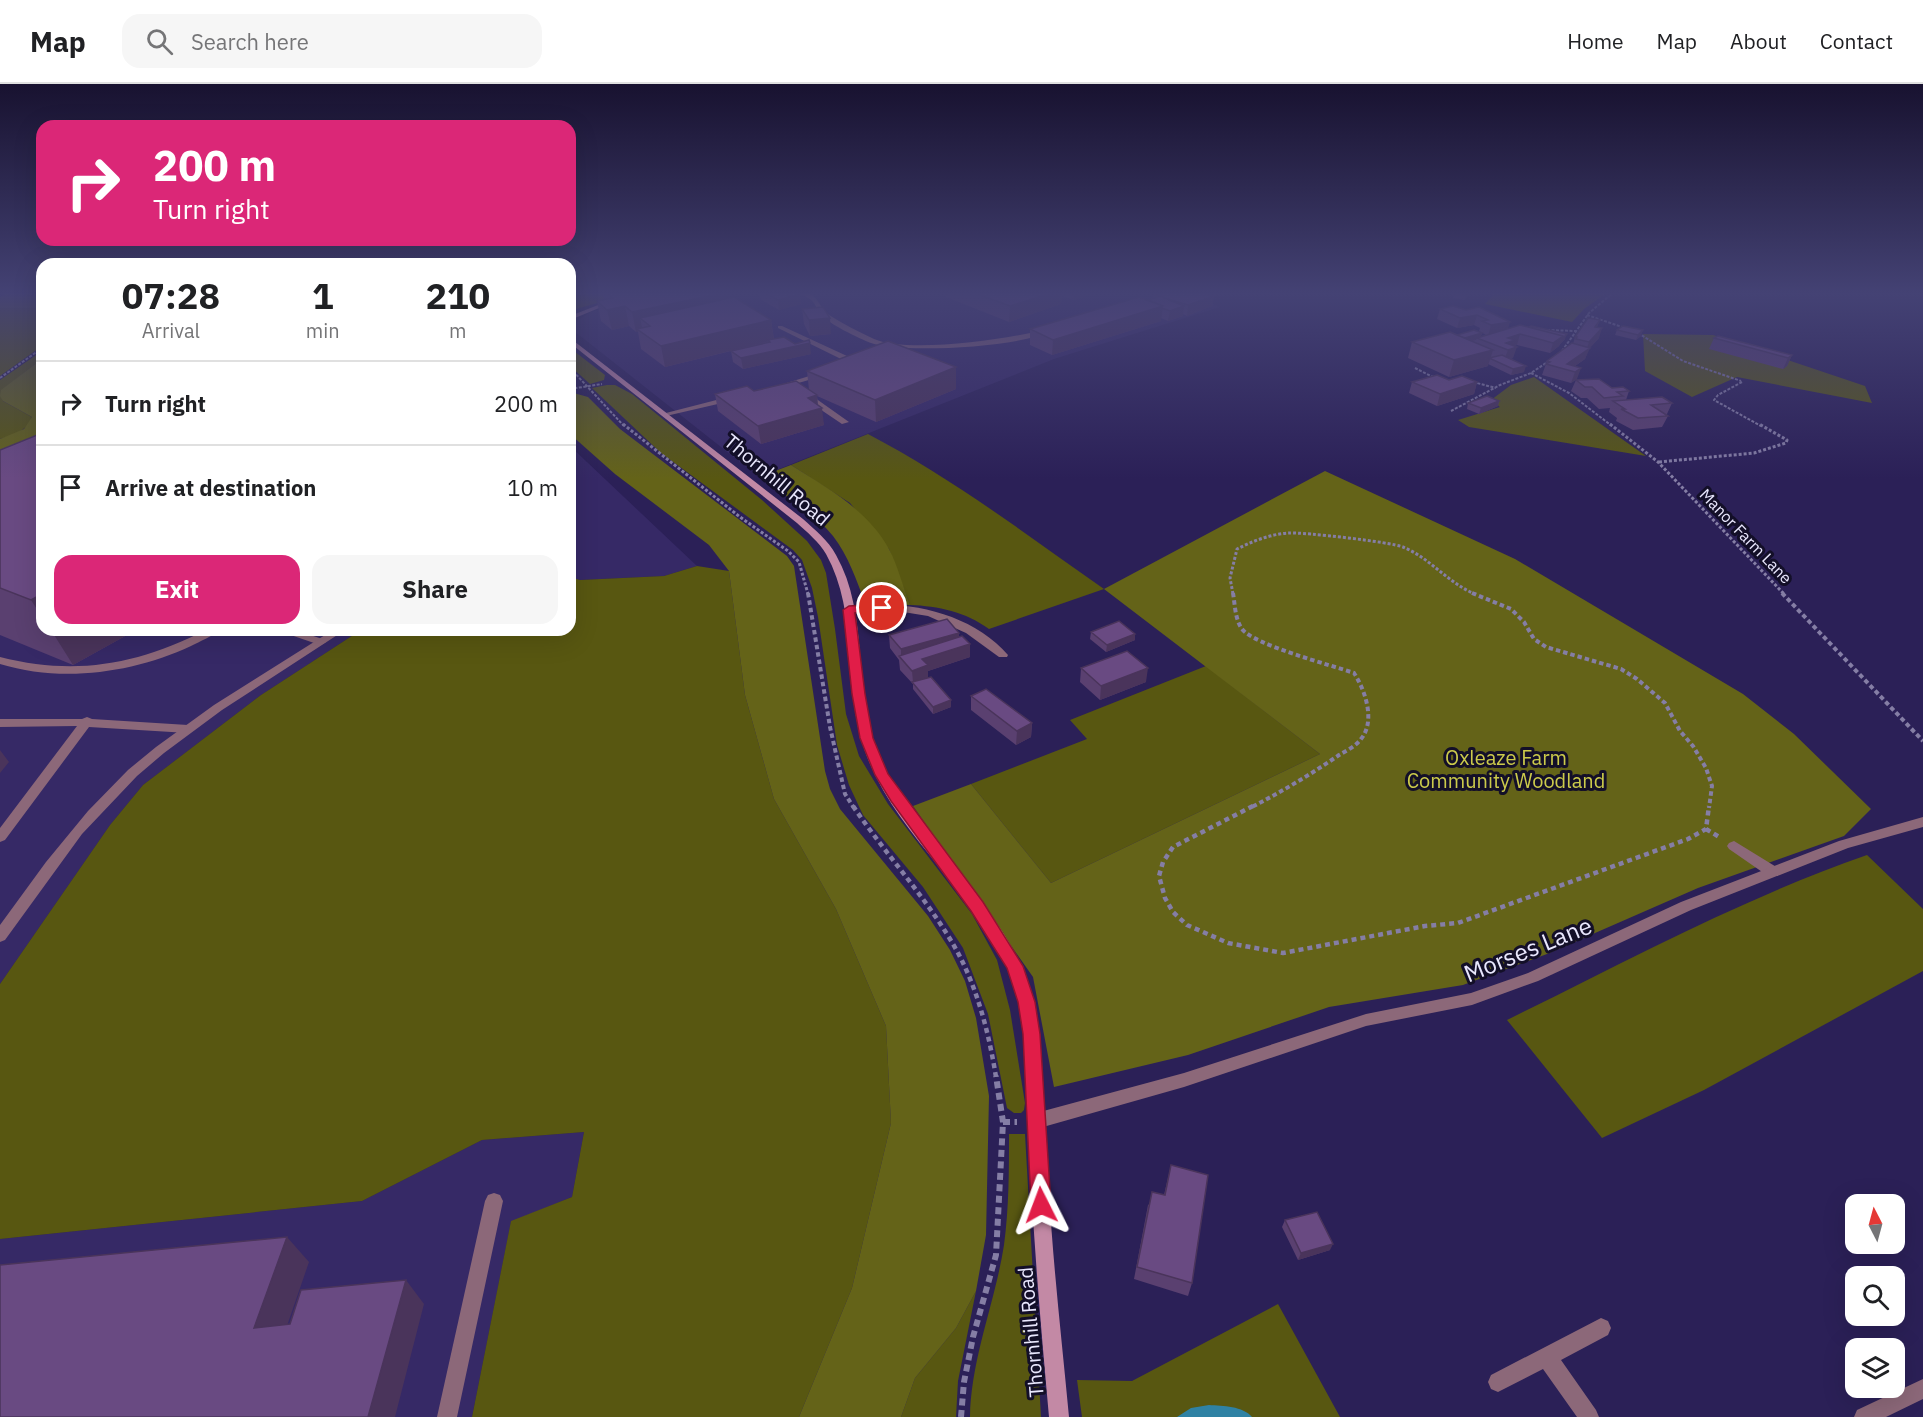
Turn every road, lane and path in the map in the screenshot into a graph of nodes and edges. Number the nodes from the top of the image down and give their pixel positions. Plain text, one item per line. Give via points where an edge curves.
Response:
1 (33, 354) edge
2 (589, 354) edge
3 (838, 354) edge
4 (1672, 354) edge
5 (1553, 358) edge
6 (1415, 369) dead end
7 (1531, 373) junction
8 (576, 374) edge
9 (0, 378) edge
10 (621, 379) junction
11 (1440, 379) edge
12 (1471, 382) edge
13 (789, 384) junction
14 (588, 387) junction
15 (576, 388) edge
16 (1496, 388) junction
17 (768, 389) edge
18 (738, 396) edge
19 (1451, 411) dead end
20 (666, 414) junction
21 (845, 422) dead end
22 (1658, 462) junction
23 (849, 610) junction
24 (202, 636) edge
25 (304, 636) edge
26 (330, 636) edge
27 (321, 642) junction
28 (1003, 655) dead end
29 (0, 660) edge
30 (87, 721) junction
31 (0, 723) edge
32 (188, 729) junction
33 (1923, 741) edge
34 (1923, 822) edge
35 (0, 837) edge
36 (1688, 839) joint
37 (1734, 846) dead end
38 (1773, 872) junction
39 (0, 936) edge
40 (1036, 1121) junction
41 (494, 1202) dead end
42 (1601, 1328) dead end
43 (1546, 1356) junction
44 (1498, 1382) dead end
45 (1923, 1389) edge
46 (447, 1417) edge
47 (962, 1417) edge
48 (1059, 1417) edge
49 (1589, 1417) edge
50 (1864, 1417) edge

1 - 9 path
2 - 10 street, Thornhill Road
3 - 13 street via 846,364
4 - 22 path via 1742,382 1714,399 1787,440 1776,448 1754,453
5 - 7 path
6 - 11 path
7 - 16 path
7 - 22 path, Manor Farm Lane via 1569,393
8 - 14 path
10 - 14 path
10 - 20 street, Thornhill Road
12 - 16 path
13 - 17 street
13 - 21 street
14 - 15 path
14 - 47 path via 626,428 799,562 845,794 935,917 957,951 978,999 1003,1122 1001,1189 996,1255 973,1337
16 - 19 path
18 - 20 street
20 - 23 street, Thornhill Road via 813,533 836,564
22 - 33 path, Manor Farm Lane
23 - 28 street via 906,608 925,612 959,623
23 - 40 street, Thornhill Road via 862,720 871,754 911,820 977,906 1014,966 1032,1034
24 - 29 street via 133,663 61,670
25 - 27 street
26 - 27 street
27 - 32 street
30 - 31 street
30 - 32 street
30 - 35 street
32 - 39 street via 108,797 60,850
34 - 38 street, Morses Lane via 1844,844
36 - 36 path via 1706,829 1712,786 1706,768 1665,703 1621,669 1546,647 1534,639 1511,609 1462,589 1401,546 1290,533 1254,540 1237,549 1230,578 1243,630 1257,640 1354,673 1362,685 1368,726 1361,740 1300,782 1173,847 1158,874 1168,906 1178,919 1225,941 1284,953 1458,923
37 - 38 street
38 - 40 street, Morses Lane via 1686,906 1533,977 1472,999 1366,1020 1184,1080
40 - 48 street, Thornhill Road
41 - 46 street
42 - 43 street
43 - 44 street
43 - 49 street
45 - 50 street

